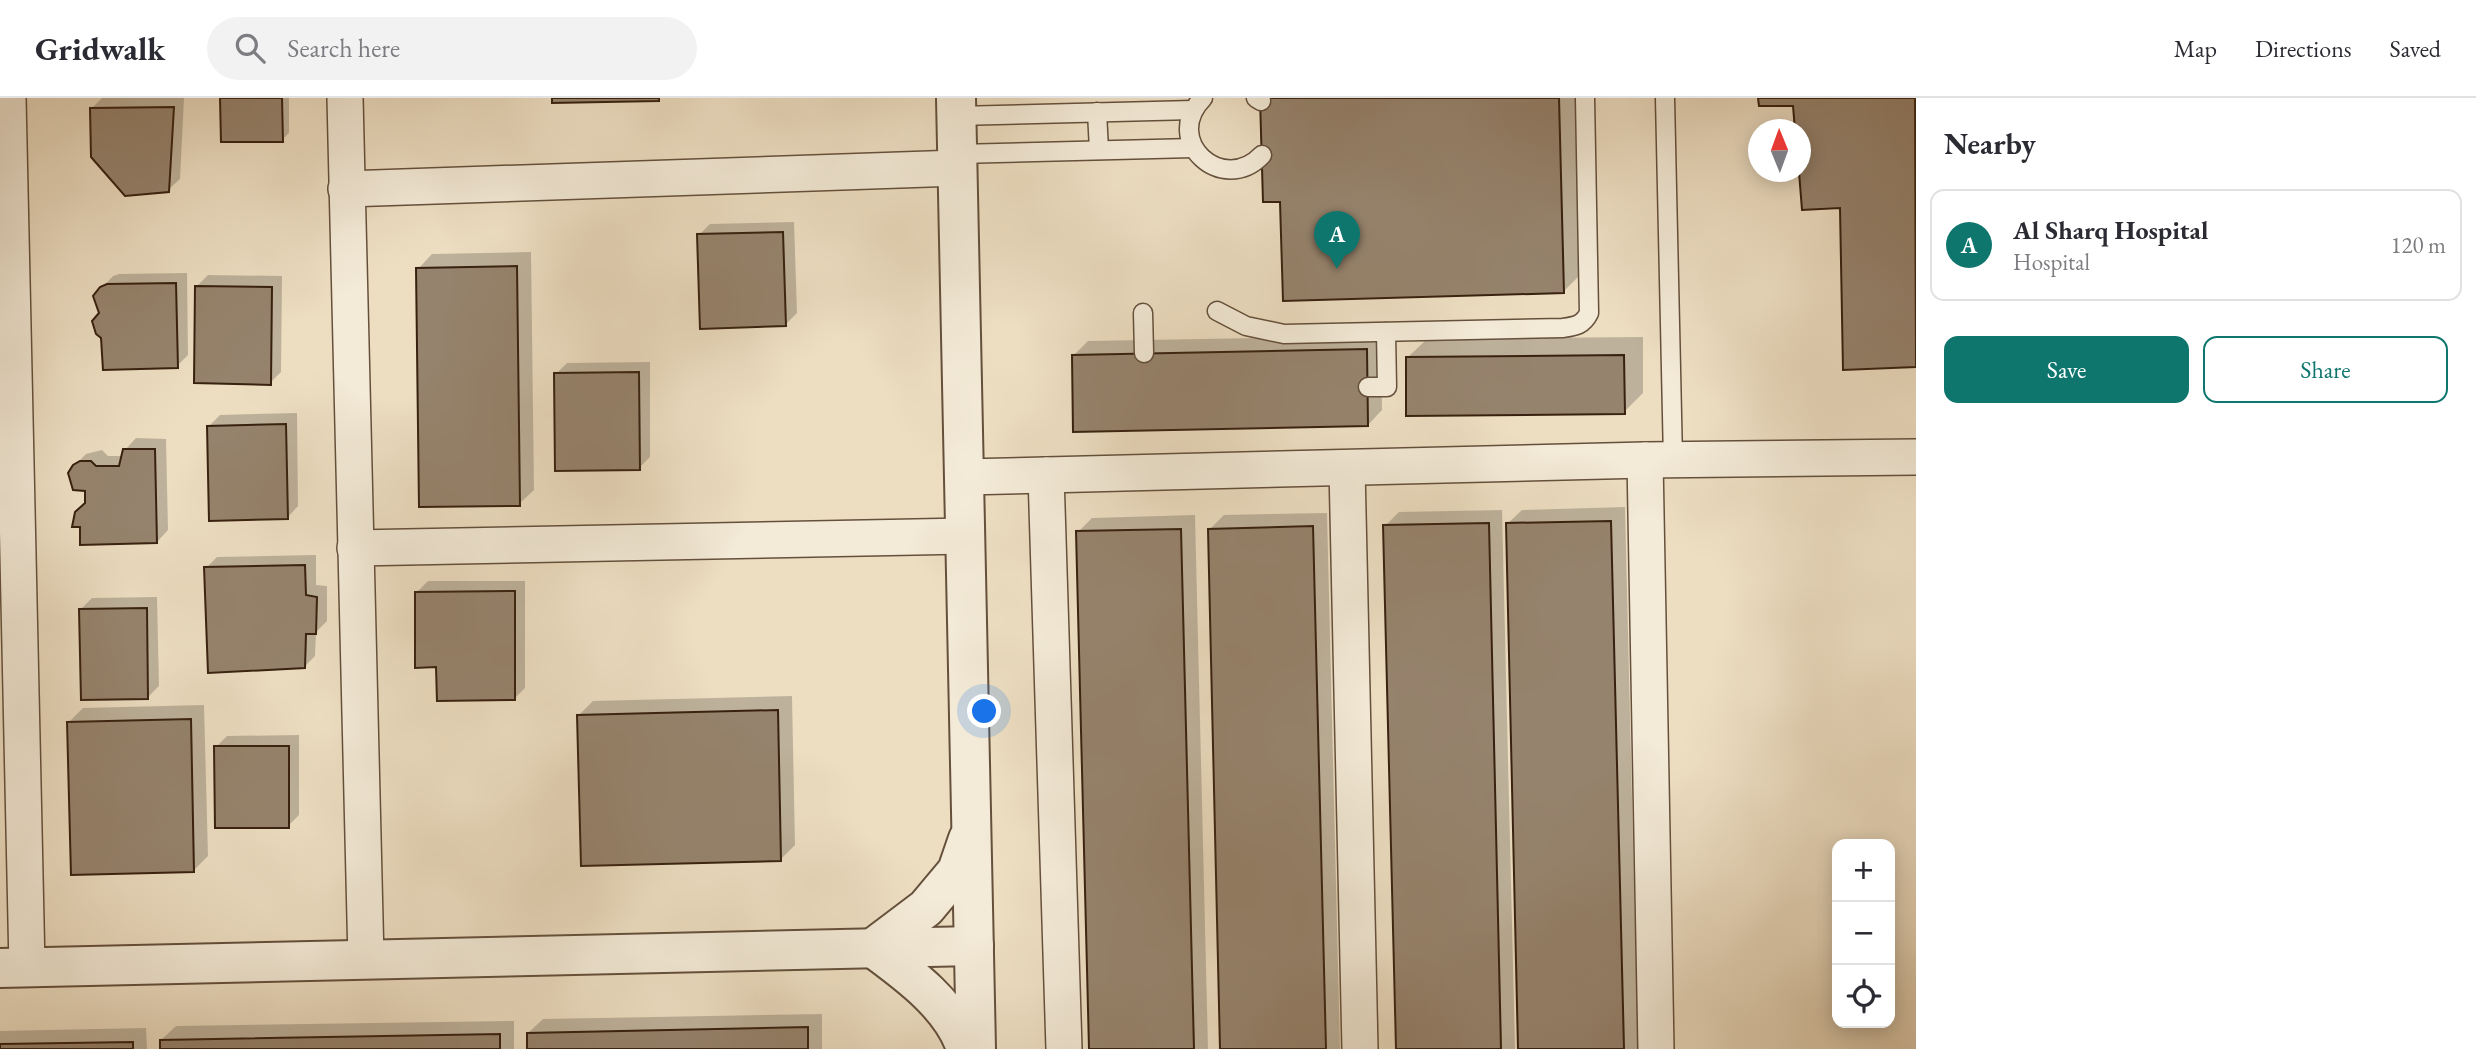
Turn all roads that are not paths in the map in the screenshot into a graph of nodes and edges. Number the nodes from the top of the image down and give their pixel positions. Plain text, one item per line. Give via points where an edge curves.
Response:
1 (8, 98) edge
2 (345, 98) edge
3 (1585, 98) edge
4 (1665, 98) edge
5 (1198, 104) edge
6 (957, 107) edge
7 (1097, 112) junction
8 (1193, 148) junction
9 (1099, 150) junction
10 (1262, 155) dead end
11 (958, 161) junction
12 (346, 189) junction
13 (5, 219) edge
14 (1217, 311) dead end
15 (1143, 313) dead end
16 (1387, 331) junction
17 (1143, 353) dead end
18 (1368, 387) dead end
19 (1916, 457) edge
20 (1659, 460) junction
21 (1347, 468) junction
22 (1046, 475) junction
23 (964, 477) junction
24 (965, 536) junction
25 (355, 548) junction
26 (972, 828) junction
27 (974, 946) junction
28 (873, 948) junction
29 (366, 960) junction
30 (13, 967) edge
31 (965, 1049) edge
32 (976, 1049) edge
33 (1064, 1049) edge
34 (1360, 1049) edge
35 (1656, 1049) edge

1 - 13 street
2 - 12 street
3 - 16 lane via 1585,320 1563,328
4 - 20 lane
5 - 7 lane
5 - 8 lane via 1188,125
6 - 7 lane
6 - 11 street
7 - 9 lane
8 - 9 lane
8 - 10 lane via 1203,160 1229,170 1245,167
9 - 11 lane
11 - 12 street
11 - 23 street
12 - 25 street
13 - 30 street
14 - 16 lane via 1246,326 1284,334
15 - 17 lane
16 - 18 lane via 1387,387
19 - 20 street
20 - 21 street
20 - 35 street
21 - 22 street
21 - 34 street
22 - 23 street
22 - 33 street
23 - 24 street
24 - 25 street
24 - 26 street
25 - 29 street
26 - 27 street
26 - 28 street via 957,871 926,908
27 - 28 street
27 - 32 street
28 - 29 street
28 - 31 street via 918,981 961,1031
29 - 30 street

